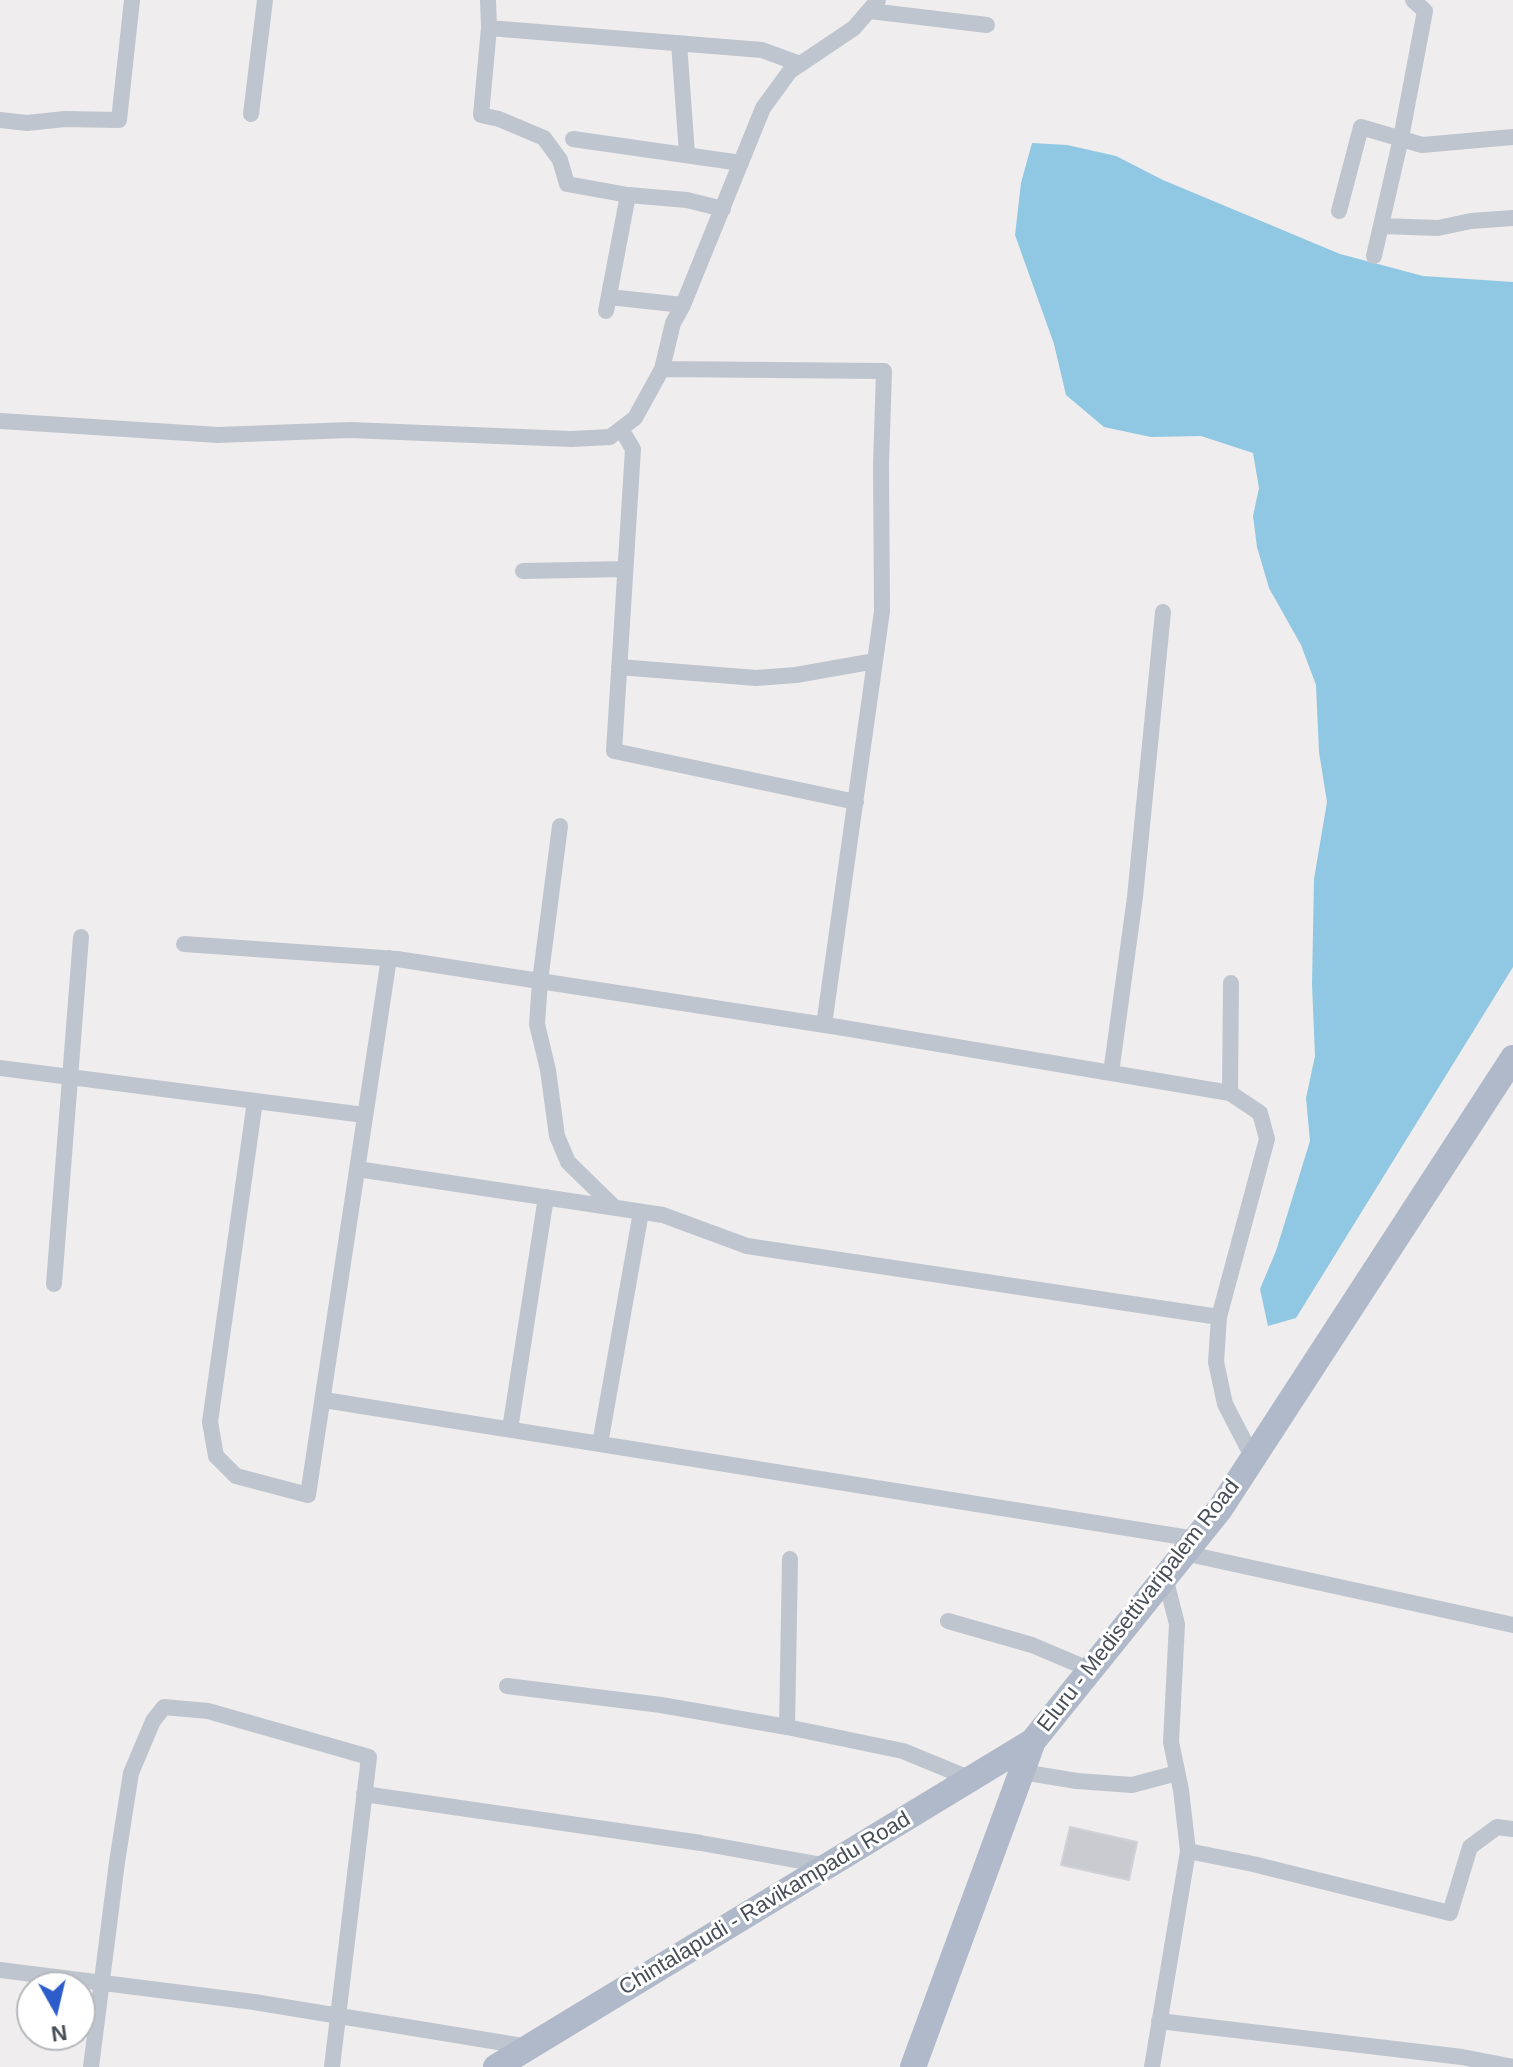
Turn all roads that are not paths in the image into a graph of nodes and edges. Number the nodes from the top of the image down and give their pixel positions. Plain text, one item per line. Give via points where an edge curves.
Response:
1 (132, 0) edge
2 (265, 0) edge
3 (488, 0) edge
4 (1413, 0) edge
5 (874, 5) edge
6 (987, 25) dead end
7 (489, 28) junction
8 (679, 43) junction
9 (800, 64) junction
10 (251, 114) dead end
11 (0, 120) edge
12 (1513, 137) edge
13 (1401, 138) junction
14 (573, 139) dead end
15 (687, 154) junction
16 (741, 163) junction
17 (628, 195) junction
18 (723, 209) junction
19 (1339, 211) dead end
20 (1513, 218) edge
21 (1381, 226) junction
22 (1374, 256) dead end
23 (683, 305) junction
24 (662, 369) junction
25 (0, 421) edge
26 (621, 429) junction
27 (625, 569) junction
28 (523, 571) dead end
29 (1163, 612) dead end
30 (875, 661) junction
31 (619, 667) junction
32 (856, 802) junction
33 (560, 826) dead end
34 (81, 937) dead end
35 (184, 944) dead end
36 (389, 958) junction
37 (540, 981) junction
38 (1231, 983) dead end
39 (824, 1025) junction
40 (1513, 1058) edge
41 (0, 1068) edge
42 (1111, 1073) junction
43 (68, 1076) junction
44 (1230, 1093) junction
45 (255, 1101) junction
46 (364, 1115) junction
47 (357, 1169) junction
48 (546, 1197) junction
49 (614, 1207) junction
50 (641, 1212) junction
51 (54, 1284) dead end
52 (1219, 1317) junction
53 (324, 1400) junction
54 (510, 1429) junction
55 (600, 1444) junction
56 (1253, 1458) junction
57 (1190, 1546) junction
58 (790, 1559) dead end
59 (1165, 1577) junction
60 (948, 1621) dead end
61 (1513, 1625) edge
62 (1091, 1670) junction
63 (507, 1686) dead end
64 (787, 1727) junction
65 (1033, 1741) junction
66 (1022, 1772) junction
67 (1177, 1773) junction
68 (971, 1779) junction
69 (364, 1794) junction
70 (1513, 1829) edge
71 (1188, 1851) junction
72 (828, 1866) junction
73 (0, 1970) edge
74 (102, 1983) junction
75 (338, 2015) junction
76 (1159, 2021) junction
77 (529, 2047) junction
78 (91, 2067) edge
79 (332, 2067) edge
80 (496, 2067) edge
81 (913, 2067) edge
82 (1152, 2067) edge
83 (1513, 2067) edge

1 - 11 street via 119,120
2 - 10 street
3 - 7 street
4 - 13 street via 1425,11
5 - 6 street
5 - 9 street via 854,28
7 - 8 street
7 - 17 street via 481,115 544,138 560,160 567,184
8 - 9 street via 762,50
8 - 15 street
9 - 16 street via 763,108
12 - 13 street via 1422,145
13 - 19 street via 1361,127
13 - 21 street
14 - 15 street
15 - 16 street
16 - 18 street
17 - 18 street
17 - 23 street via 608,304
18 - 23 street
20 - 21 street via 1438,228
21 - 22 street
23 - 24 street
24 - 26 street via 635,418
24 - 30 street via 884,371 882,611
25 - 26 street via 218,435 350,430 571,439 610,437
26 - 27 street via 633,449
27 - 28 street
27 - 31 street
29 - 42 street via 1135,897
30 - 31 street via 756,678
30 - 32 street
31 - 32 street via 614,751
32 - 39 street
33 - 37 street
34 - 43 street
35 - 36 street
36 - 37 street
36 - 46 street
37 - 39 street
37 - 49 street via 537,1024 557,1136 568,1162
38 - 44 street
39 - 42 street
40 - 56 main road, Eluru - Medisettivaripalem Road
41 - 43 street
42 - 44 street
43 - 45 street
43 - 51 street
44 - 52 street via 1260,1113 1267,1139
45 - 46 street
45 - 53 street via 210,1422 216,1456 236,1476 308,1495
46 - 47 street
47 - 48 street
47 - 53 street
48 - 49 street
48 - 54 street
49 - 50 street
50 - 52 street via 747,1246
50 - 55 street
52 - 56 street via 1216,1362 1225,1404
53 - 54 street
54 - 55 street
55 - 57 street
56 - 57 main road, Eluru - Medisettivaripalem Road
57 - 59 main road, Eluru - Medisettivaripalem Road
57 - 61 street
58 - 64 street
59 - 62 main road, Eluru - Medisettivaripalem Road
59 - 67 street via 1177,1624 1171,1742
60 - 62 street via 1032,1645
62 - 65 main road, Eluru - Medisettivaripalem Road
63 - 64 street
64 - 68 street via 903,1751
65 - 66 main road, Eluru - Medisettivaripalem Road
65 - 68 main road, Chintalapudi - Ravikampadu Road
66 - 67 street via 1132,1785
66 - 81 main road, Eluru - Medisettivaripalem Road
67 - 71 street
68 - 72 main road, Chintalapudi - Ravikampadu Road
69 - 72 street
69 - 74 street via 369,1757 208,1711 164,1707 131,1773
69 - 75 street
70 - 71 street via 1497,1827 1470,1847 1450,1913
71 - 76 street
72 - 77 main road, Chintalapudi - Ravikampadu Road
73 - 74 street
74 - 75 street
74 - 78 street
75 - 77 street
75 - 79 street
76 - 82 street
76 - 83 street
77 - 80 main road, Chintalapudi - Ravikampadu Road

